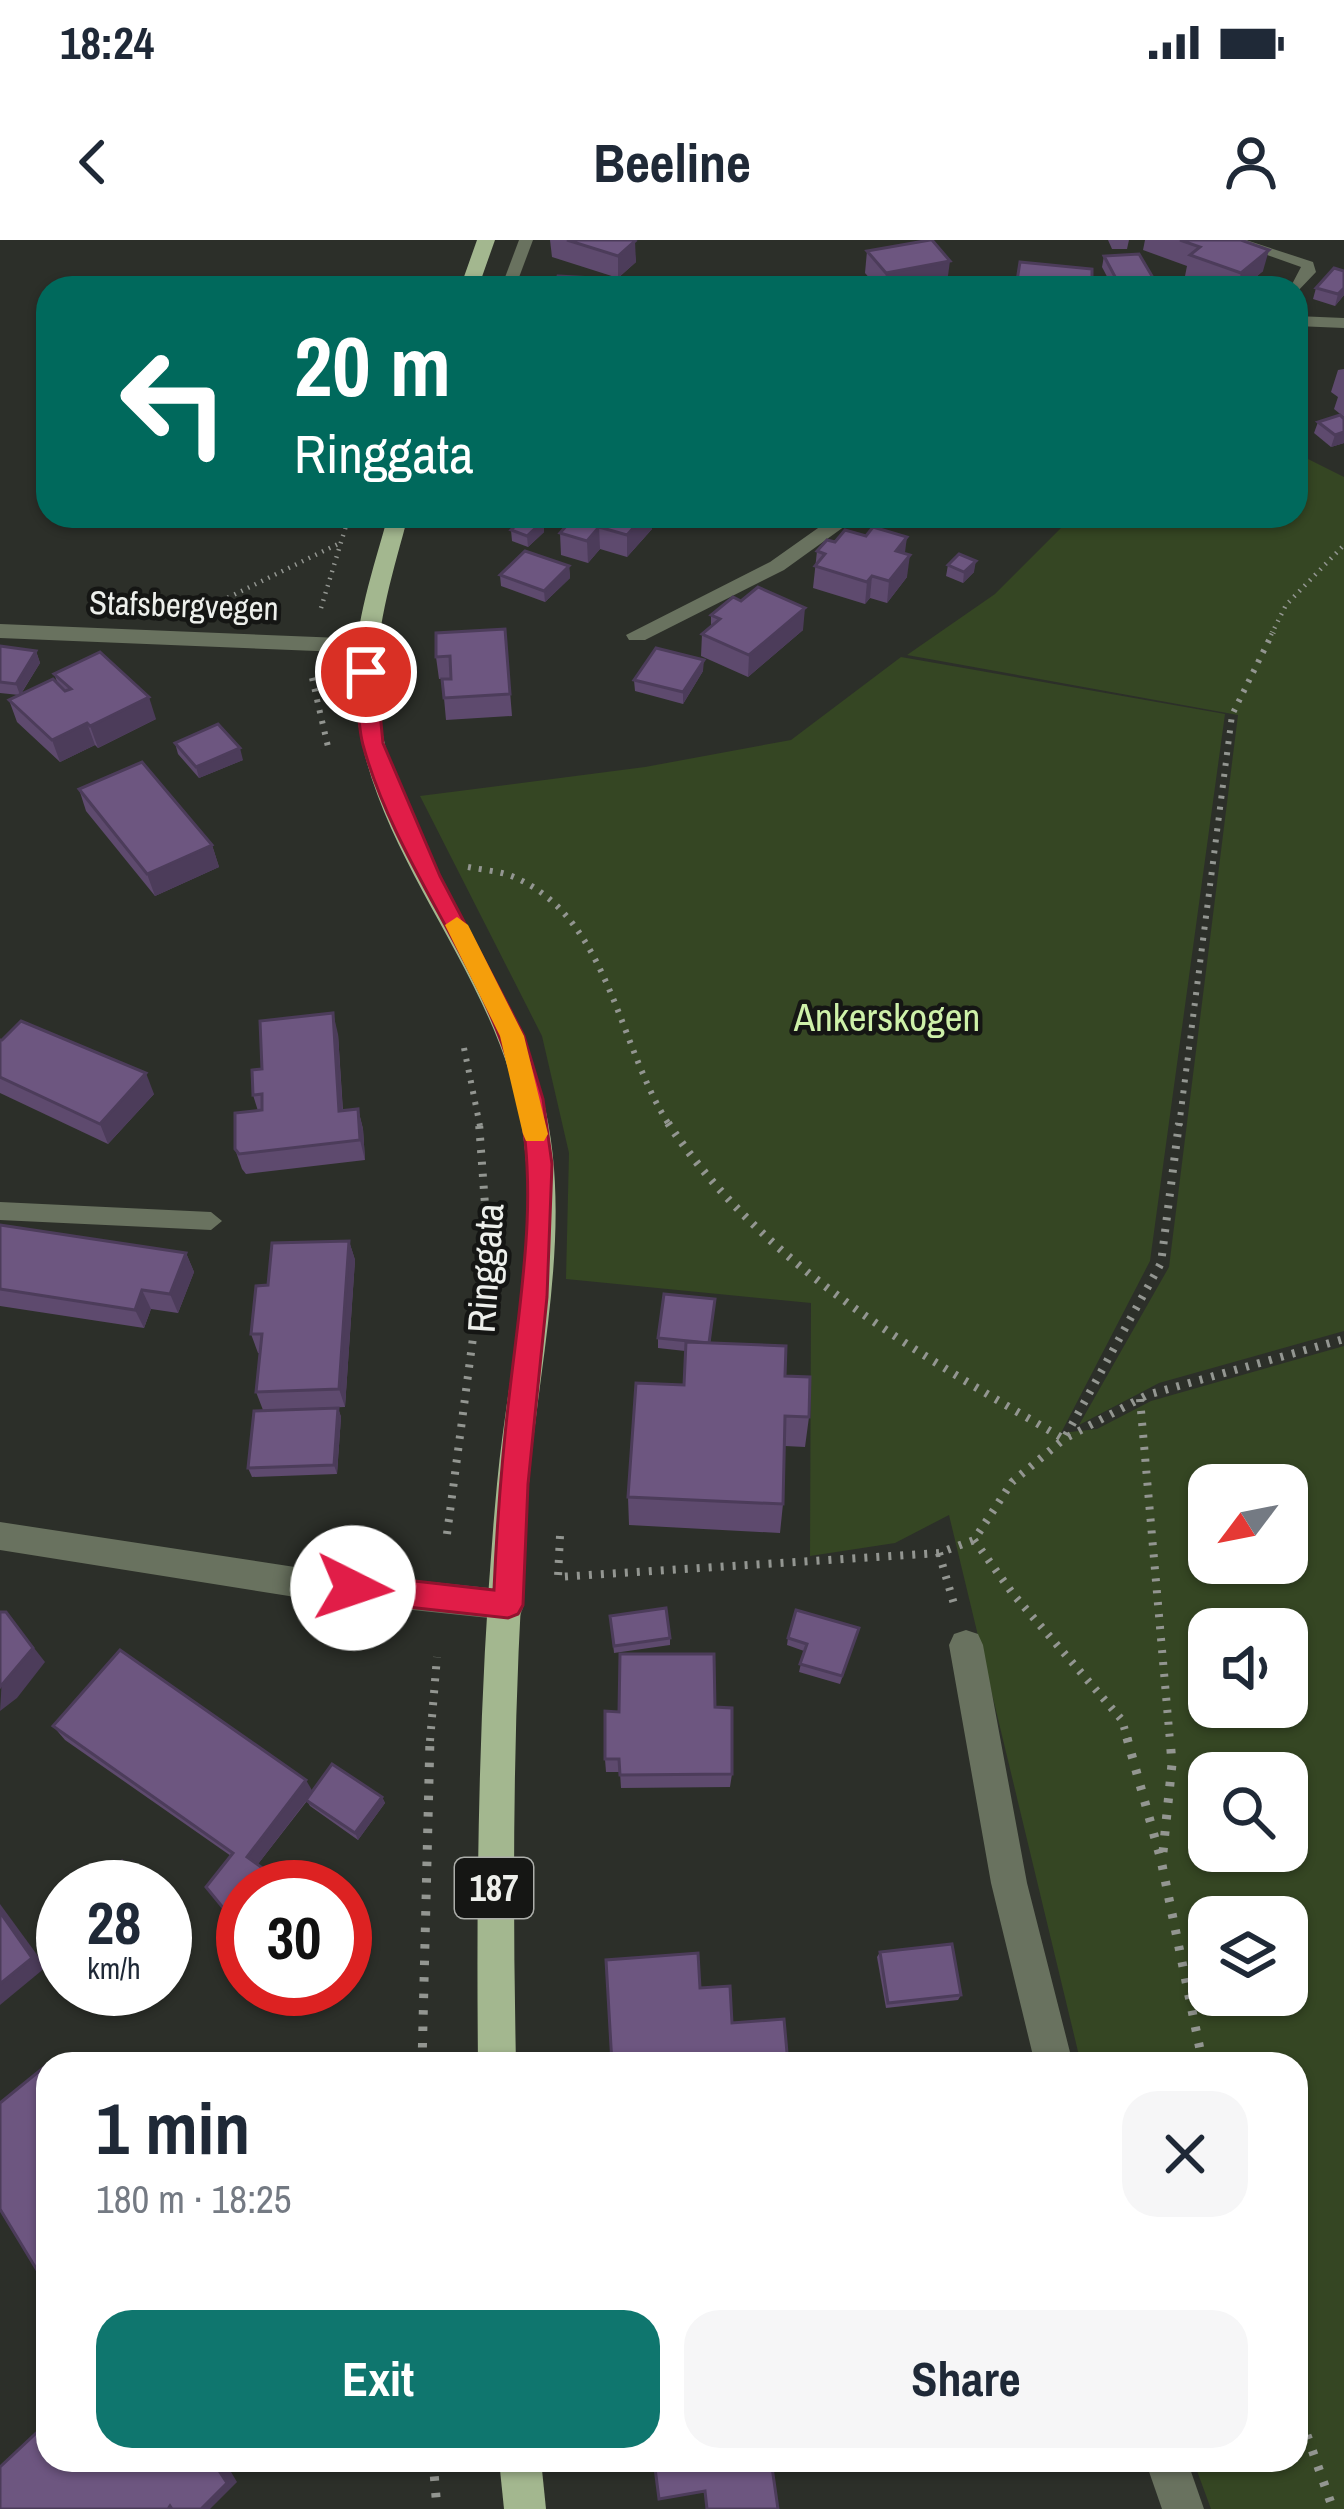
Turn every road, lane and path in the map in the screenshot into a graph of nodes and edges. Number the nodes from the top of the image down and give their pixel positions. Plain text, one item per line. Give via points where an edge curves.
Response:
1 (486, 240) edge
2 (526, 240) edge
3 (1232, 240) edge
4 (473, 276) edge
5 (512, 276) edge
6 (1306, 276) edge
7 (1308, 321) edge
8 (1344, 322) edge
9 (344, 528) edge
10 (395, 528) edge
11 (832, 528) edge
12 (338, 544) junction
13 (1344, 545) edge
14 (207, 607) dead end
15 (318, 621) dead end
16 (0, 631) edge
17 (637, 635) dead end
18 (367, 646) junction
19 (458, 867) dead end
20 (457, 1032) dead end
21 (0, 1211) edge
22 (211, 1221) dead end
23 (1344, 1339) edge
24 (1140, 1399) junction
25 (1064, 1439) junction
26 (562, 1514) dead end
27 (447, 1534) dead end
28 (0, 1536) edge
29 (974, 1540) junction
30 (508, 1605) junction
31 (967, 1646) dead end
32 (437, 1657) dead end
33 (1161, 1860) junction
34 (422, 2052) edge
35 (497, 2052) edge
36 (1051, 2052) edge
37 (1201, 2052) edge
38 (1308, 2438) edge
39 (434, 2472) edge
40 (521, 2472) edge
41 (1170, 2472) edge
42 (437, 2509) edge
43 (525, 2509) edge
44 (1183, 2509) edge
45 (1333, 2509) edge

1 - 4 main road
2 - 5 lane
3 - 6 lane via 1308,265
7 - 8 street
9 - 12 path
10 - 18 main road, Ringgata / 187
11 - 17 street via 777,566
12 - 14 path
12 - 15 path
13 - 25 path via 1286,605 1232,716 1161,1263
16 - 18 street, Stafsbergvegen
18 - 30 main road, Ringgata / 187 via 373,743 429,876 512,1036 530,1099 539,1164 534,1297
19 - 25 path via 525,883 570,918 653,1102 726,1201 964,1383
20 - 27 path via 483,1144 488,1232
21 - 22 lane
23 - 24 path
24 - 25 path
24 - 33 path via 1172,1764
25 - 29 path via 997,1495
26 - 29 path via 558,1577 939,1553
28 - 30 street via 308,1584
29 - 33 path via 1122,1720
30 - 35 main road, Ringgata / 187 via 493,1850
31 - 36 street via 1009,1883
32 - 34 path
33 - 37 path
38 - 45 path
39 - 42 path
40 - 43 main road
41 - 44 street

